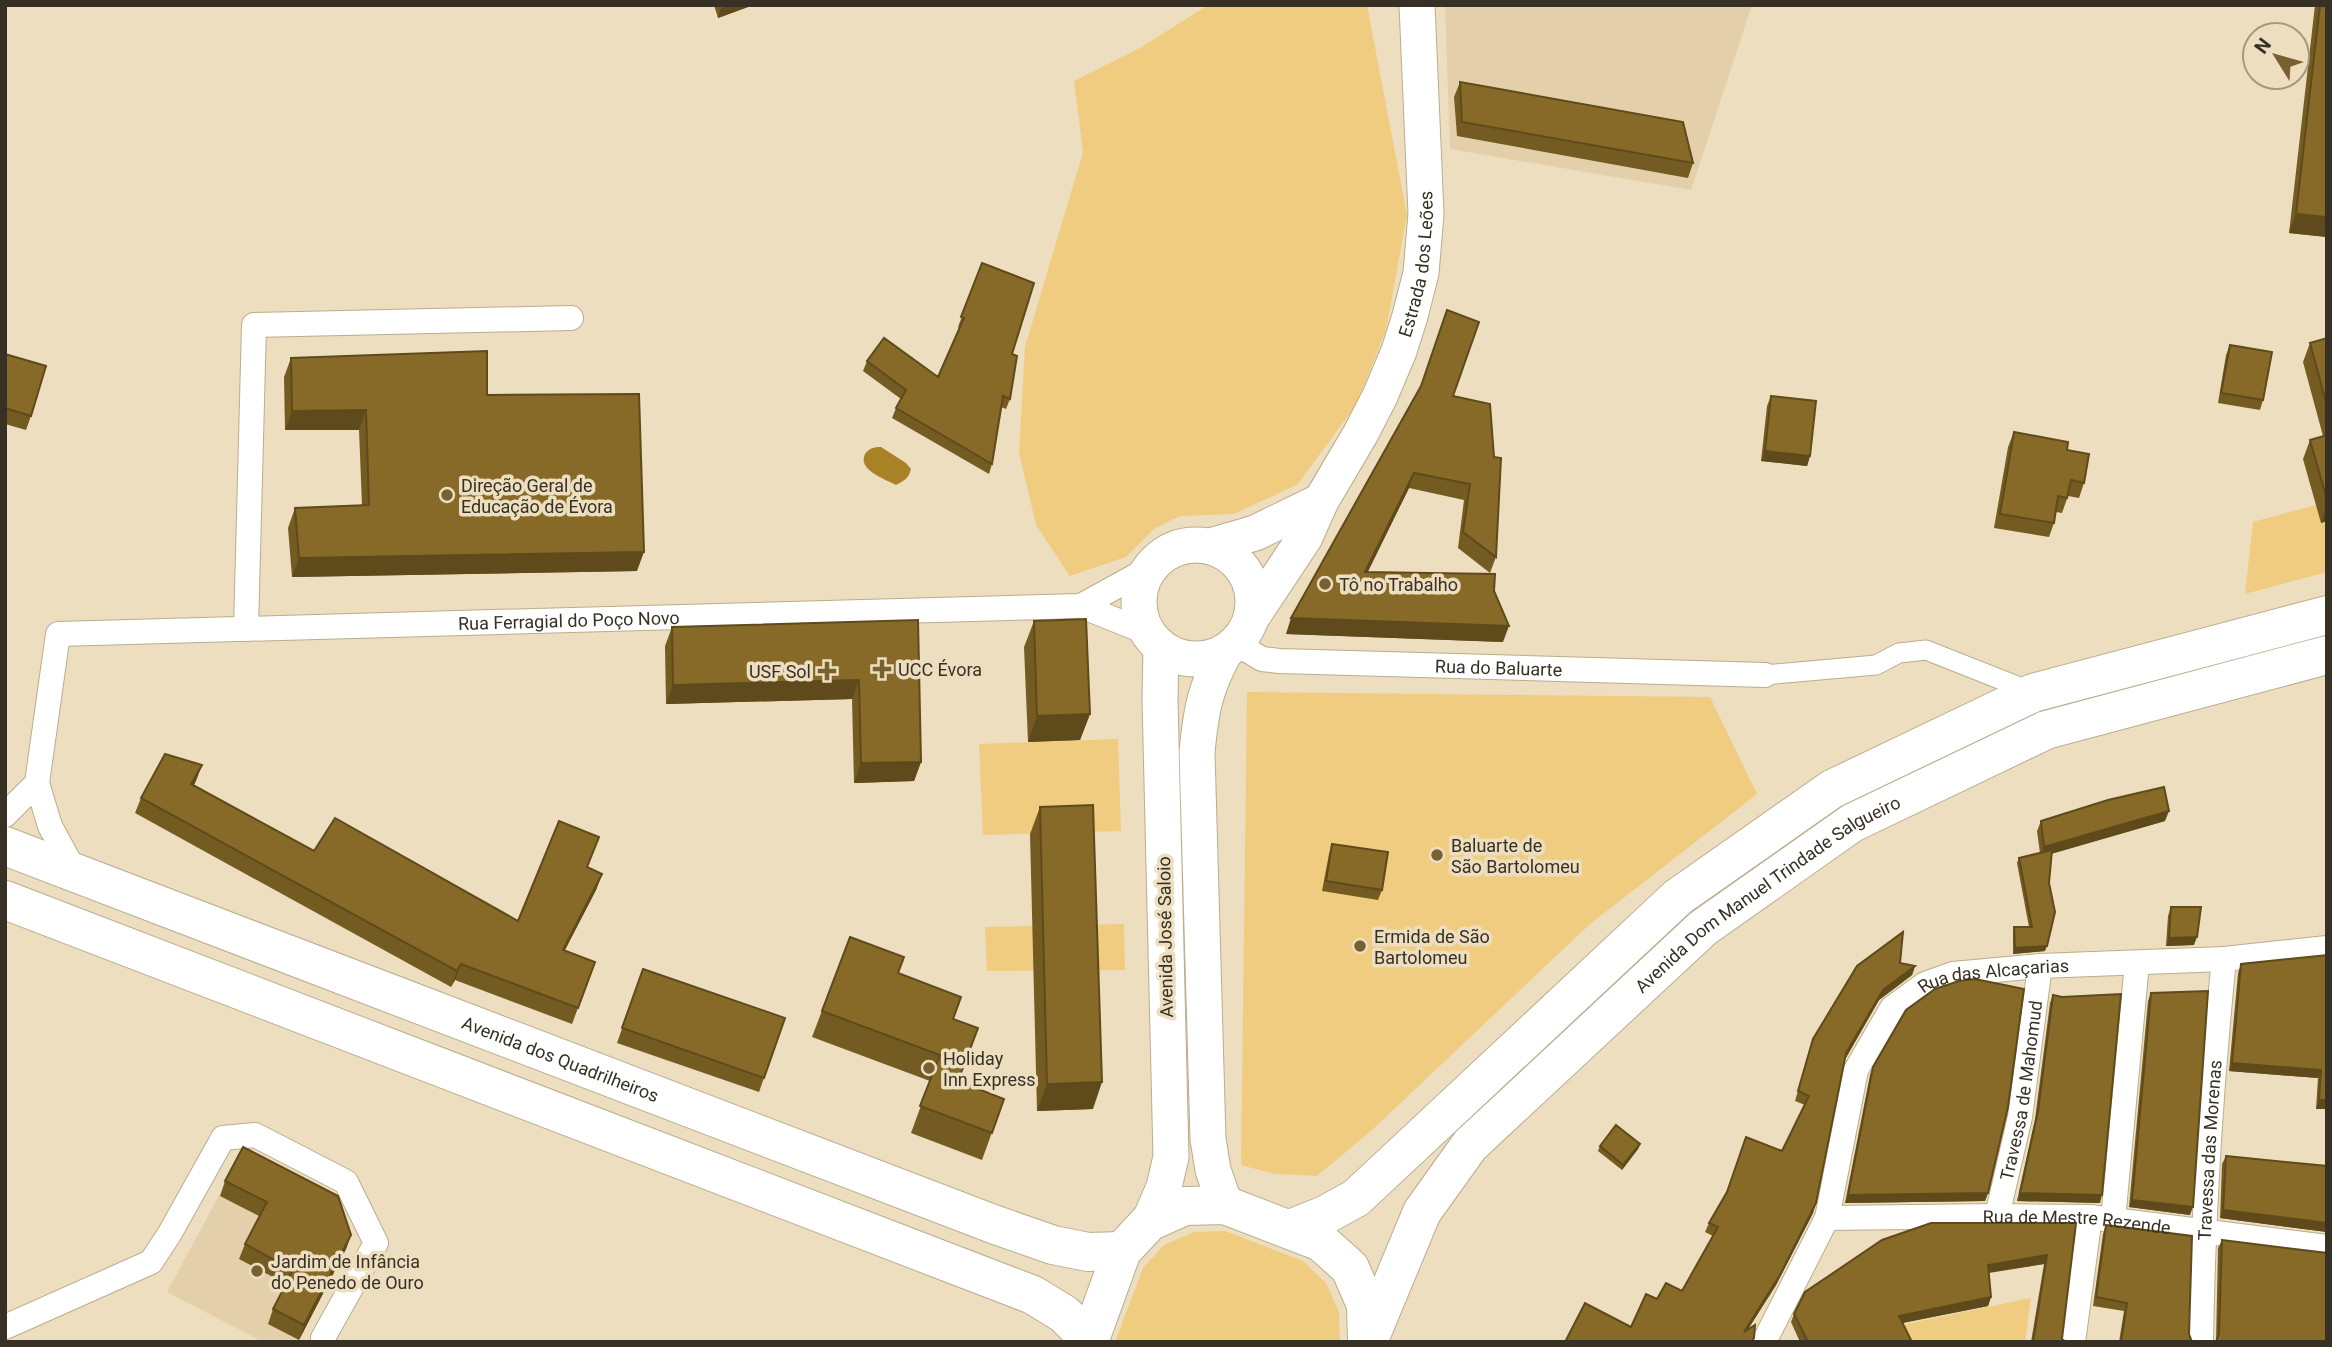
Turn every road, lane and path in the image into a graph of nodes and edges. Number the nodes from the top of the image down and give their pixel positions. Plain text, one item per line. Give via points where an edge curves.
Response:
1 (1417, 5) edge
2 (571, 318) dead end
3 (1321, 501) junction
4 (1210, 546) junction
5 (1150, 568) junction
6 (1081, 606) junction
7 (2327, 615) edge
8 (246, 629) junction
9 (1238, 637) junction
10 (1154, 640) junction
11 (2327, 655) edge
12 (1765, 675) joint
13 (2032, 693) junction
14 (37, 783) junction
15 (5, 815) edge
16 (5, 846) edge
17 (76, 874) junction
18 (5, 900) edge
19 (2327, 948) edge
20 (2224, 959) junction
21 (2137, 963) junction
22 (2040, 966) junction
23 (1225, 1205) junction
24 (1997, 1216) junction
25 (1828, 1218) junction
26 (2102, 1218) junction
27 (1149, 1222) junction
28 (1290, 1229) junction
29 (2203, 1231) junction
30 (2327, 1247) edge
31 (1122, 1251) junction
32 (5, 1327) edge
33 (323, 1338) dead end
34 (1089, 1340) edge
35 (1368, 1342) edge
36 (1763, 1342) edge
37 (2073, 1342) edge
38 (2200, 1342) edge

1 - 3 main road, Estrada dos Leões via 1426,214 1421,273 1399,351 1380,396
2 - 8 street via 254,325
3 - 4 main road via 1255,533
3 - 9 main road, Estrada dos Leões via 1305,537
4 - 5 main road via 1188,545 1167,553
4 - 9 main road via 1231,556 1245,573 1253,594
5 - 6 street
5 - 10 main road via 1140,588 1139,610
6 - 8 street, Rua Ferragial do Poço Novo
6 - 10 street
7 - 13 main road
8 - 14 street, Rua Ferragial do Poço Novo via 58,634
9 - 10 main road via 1204,659 1182,658
9 - 12 street, Rua do Baluarte via 1262,659 1284,662
9 - 23 main road, Avenida José Saloio via 1204,695 1197,752 1208,1139
10 - 27 main road, Avenida José Saloio via 1160,699 1171,1157
11 - 35 main road, Avenida Dom Manuel Trindade Salgueiro via 2046,730 1852,823 1703,928 1470,1145 1422,1212
12 - 13 street via 1876,665 1899,653 1926,650
13 - 28 main road via 1832,789 1678,897 1356,1198
14 - 15 street
14 - 17 street via 50,826
16 - 17 main road, Avenida dos Quadrilheiros
17 - 31 main road, Avenida dos Quadrilheiros via 993,1224 1053,1245 1088,1252
18 - 34 main road via 1033,1295 1064,1314
19 - 20 street, Rua das Alcaçarias
20 - 21 street, Rua das Alcaçarias
20 - 29 street, Travessa das Morenas
21 - 22 street, Rua das Alcaçarias
21 - 26 street
22 - 24 street, Travessa de Mahomud via 2020,1117
22 - 25 street, Rua das Alcaçarias via 1953,974 1925,984 1892,1008 1856,1070
23 - 27 main road, Avenida Dom Manuel Trindade Salgueiro via 1185,1206
23 - 28 main road, Avenida Dom Manuel Trindade Salgueiro
24 - 25 street, Rua de Mestre Rezende
24 - 26 street, Rua de Mestre Rezende
25 - 36 street, Rua das Alcaçarias
26 - 29 street, Rua de Mestre Rezende
26 - 37 street
27 - 31 main road, Avenida Dom Manuel Trindade Salgueiro
28 - 35 main road, Avenida Dom Manuel Trindade Salgueiro via 1321,1242 1350,1268 1366,1305
29 - 30 street, Rua de Mestre Rezende
29 - 38 street, Travessa das Morenas
31 - 34 main road, Avenida Dom Manuel Trindade Salgueiro
32 - 33 street via 151,1262 223,1138 255,1135 346,1182 376,1242

